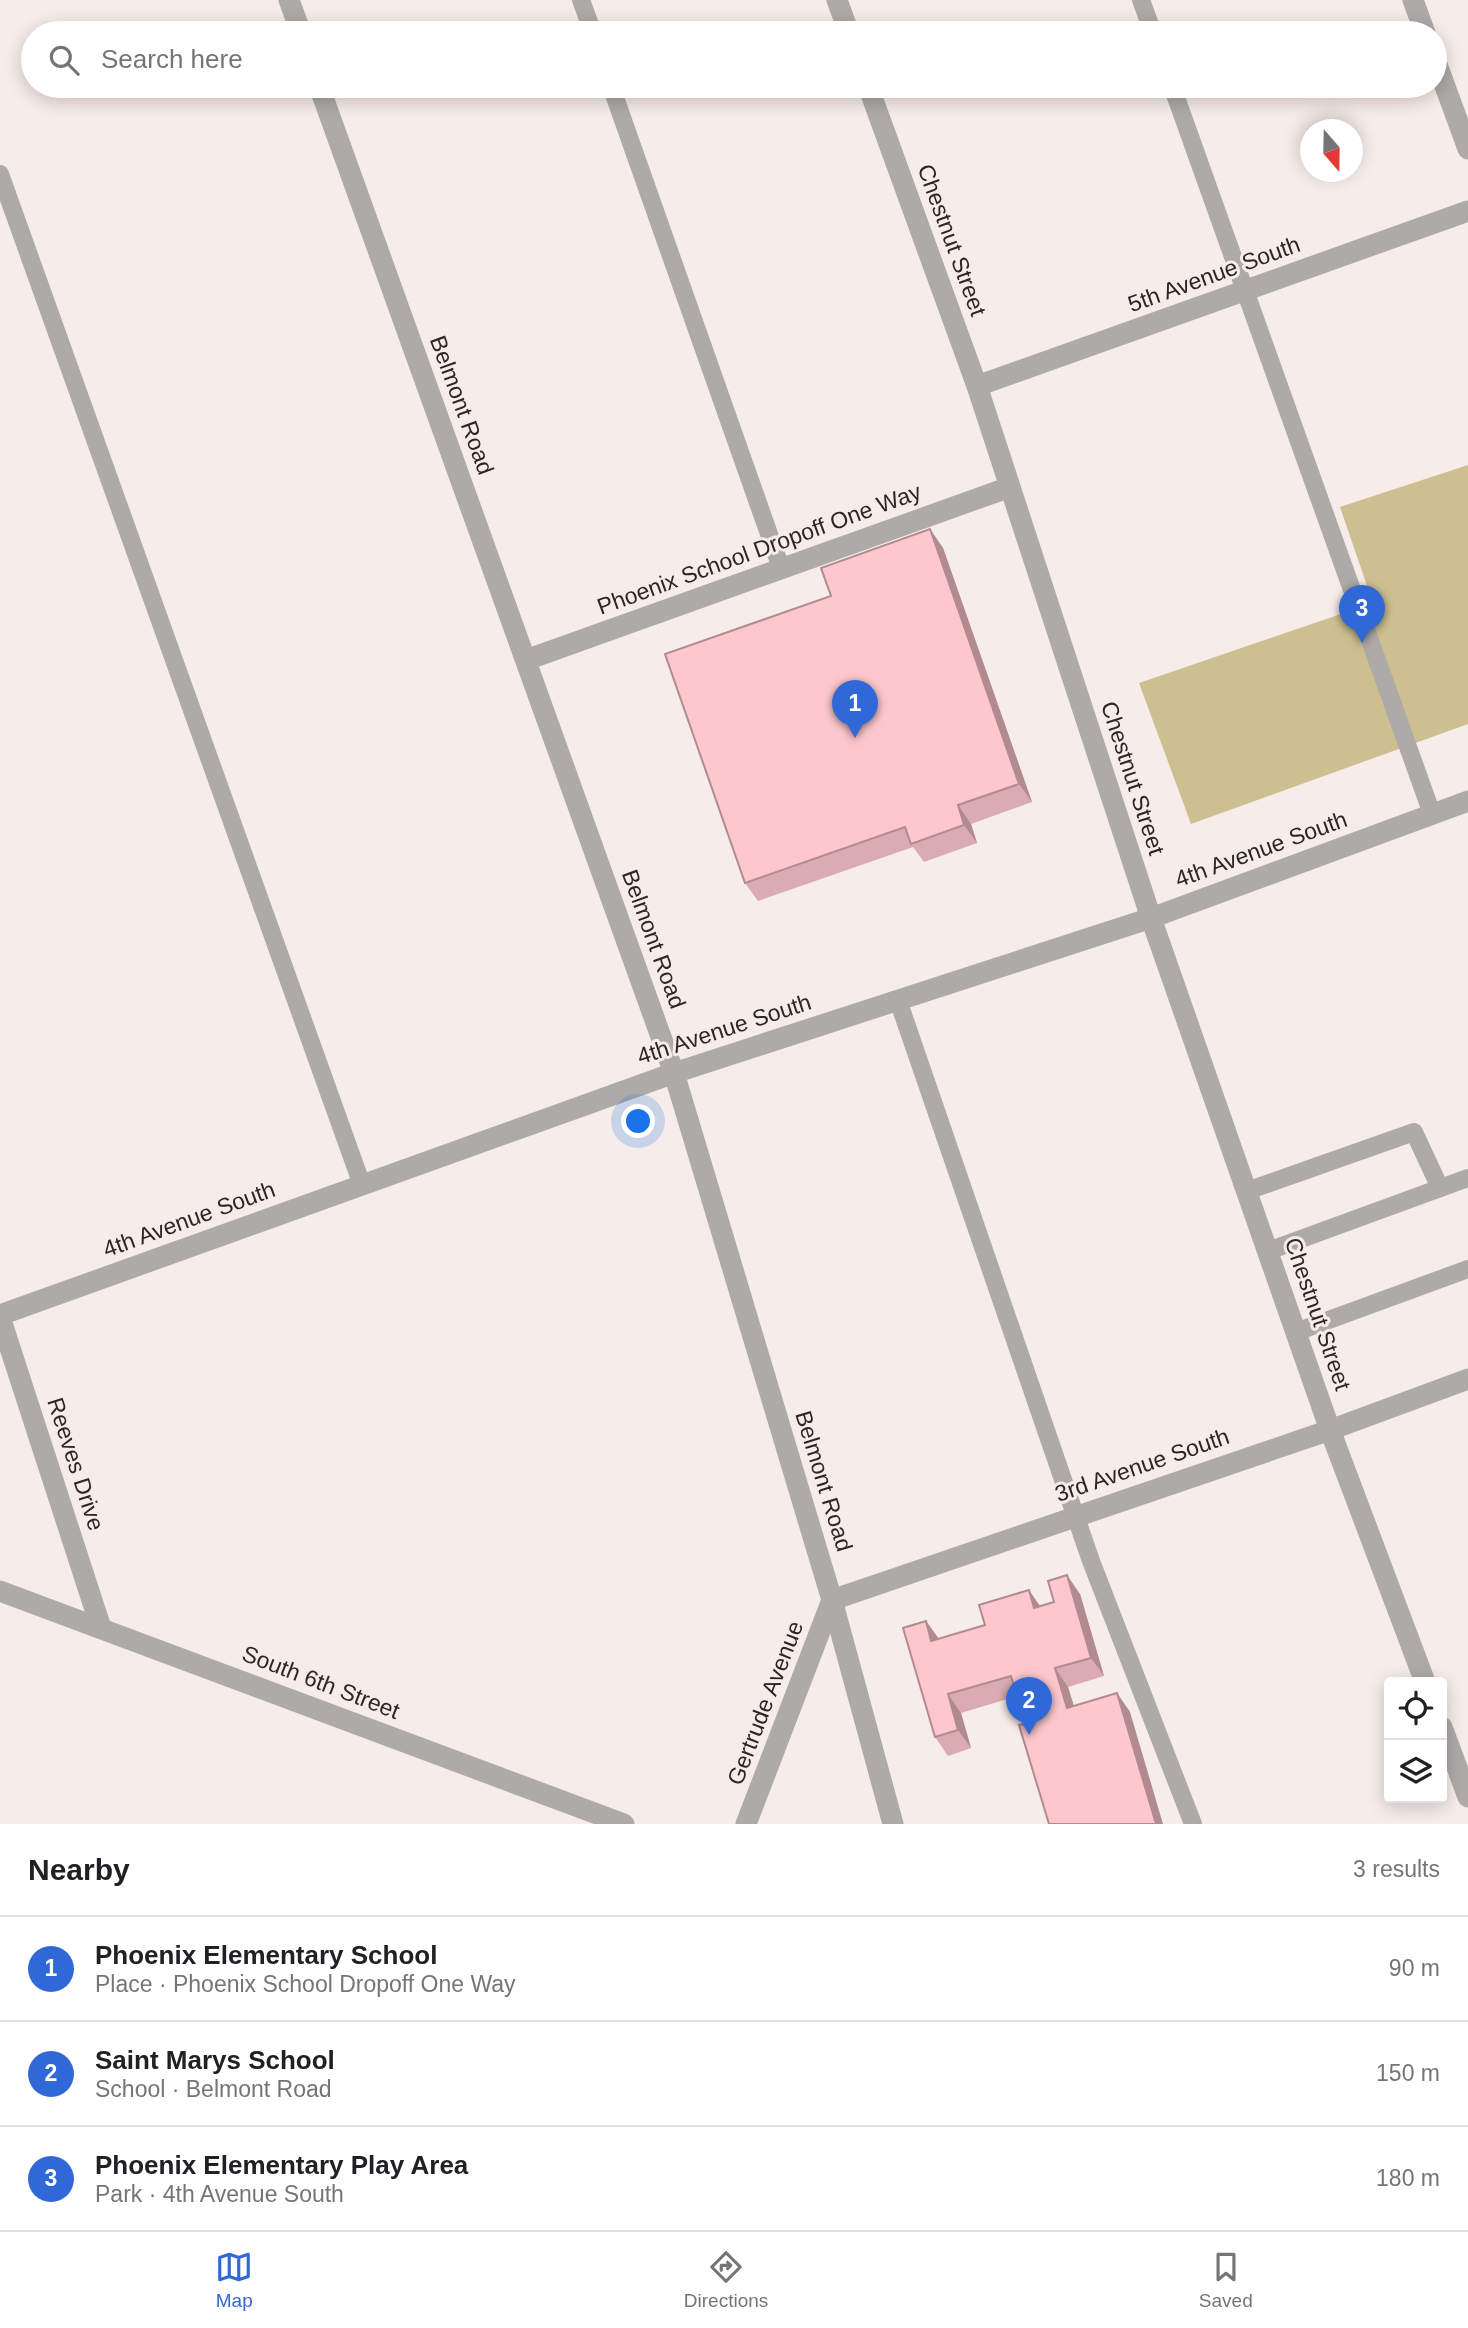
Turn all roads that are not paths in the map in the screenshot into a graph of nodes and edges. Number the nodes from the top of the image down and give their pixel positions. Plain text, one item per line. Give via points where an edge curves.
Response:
1 (289, 0) edge
2 (581, 0) edge
3 (837, 0) edge
4 (1141, 0) edge
5 (1413, 0) edge
6 (297, 21) edge
7 (589, 21) edge
8 (845, 21) edge
9 (1149, 21) edge
10 (1421, 21) edge
11 (1447, 92) edge
12 (324, 98) edge
13 (615, 98) edge
14 (872, 98) edge
15 (1176, 98) edge
16 (1468, 149) edge
17 (0, 174) edge
18 (1468, 211) edge
19 (1246, 290) junction
20 (977, 386) junction
21 (1010, 487) junction
22 (781, 568) junction
23 (526, 660) junction
24 (1468, 801) edge
25 (1432, 814) junction
26 (1151, 918) junction
27 (898, 1000) junction
28 (674, 1073) junction
29 (1468, 1178) edge
30 (362, 1185) junction
31 (1440, 1188) junction
32 (1247, 1191) junction
33 (1268, 1251) junction
34 (1468, 1269) edge
35 (0, 1316) edge
36 (1296, 1332) junction
37 (1468, 1379) edge
38 (1330, 1430) junction
39 (1075, 1515) junction
40 (0, 1591) edge
41 (832, 1600) junction
42 (102, 1628) junction
43 (1423, 1677) edge
44 (1447, 1740) edge
45 (1468, 1797) edge
46 (624, 1824) edge
47 (746, 1824) edge
48 (893, 1824) edge
49 (1193, 1824) edge

1 - 6 street
2 - 7 lane
3 - 8 street
4 - 9 lane
5 - 10 street
11 - 16 street
12 - 23 street, Belmont Road
13 - 22 lane
14 - 20 street, Chestnut Street
15 - 19 lane
17 - 30 lane
18 - 19 street, 5th Avenue South
19 - 20 street, 5th Avenue South
19 - 25 lane
20 - 21 street, Chestnut Street
21 - 22 street, Phoenix School Dropoff One Way
21 - 26 street, Chestnut Street
22 - 23 street, Phoenix School Dropoff One Way
23 - 28 street, Belmont Road
24 - 25 street, 4th Avenue South
25 - 26 street, 4th Avenue South
26 - 27 street, 4th Avenue South
26 - 32 street, Chestnut Street
27 - 28 street, 4th Avenue South
27 - 39 lane
28 - 30 street, 4th Avenue South
28 - 41 street, Belmont Road
29 - 31 lane
30 - 35 street, 4th Avenue South
31 - 32 lane via 1414,1132
31 - 33 lane
32 - 33 street, Chestnut Street
33 - 36 street, Chestnut Street
34 - 36 lane
35 - 42 street, Reeves Drive
36 - 38 street, Chestnut Street
37 - 38 street, 3rd Avenue South
38 - 39 street, 3rd Avenue South
38 - 43 street, Chestnut Street
39 - 41 street, 3rd Avenue South
39 - 49 lane
40 - 42 street, South 6th Street
41 - 47 street, Gertrude Avenue
41 - 48 street, Belmont Road
42 - 46 street, South 6th Street
44 - 45 street

